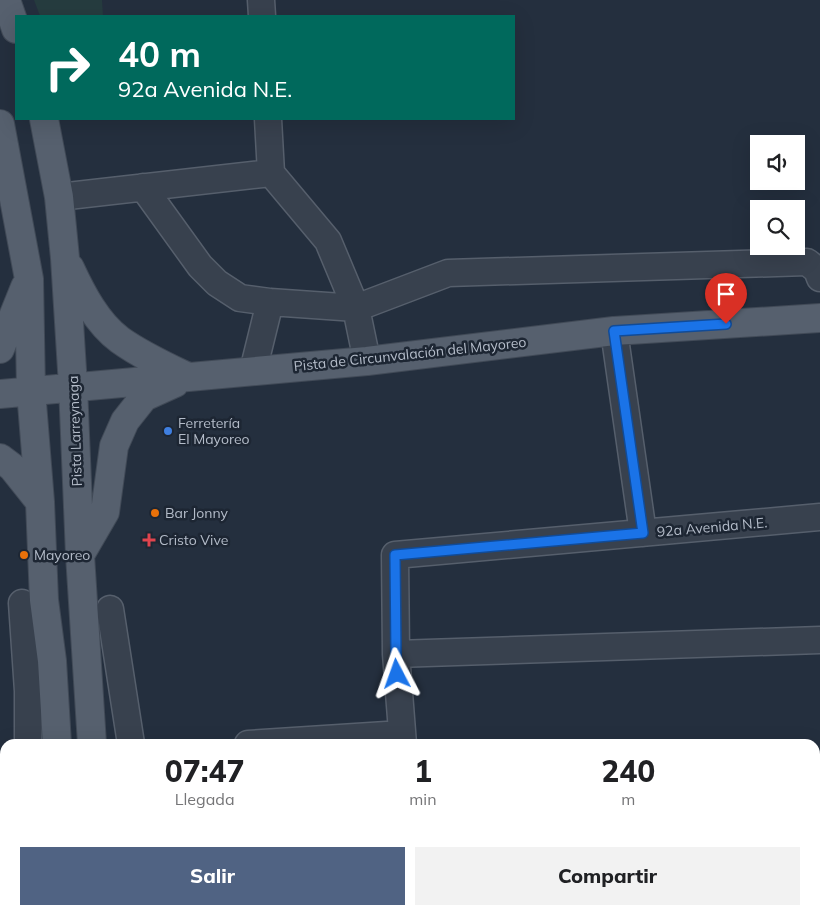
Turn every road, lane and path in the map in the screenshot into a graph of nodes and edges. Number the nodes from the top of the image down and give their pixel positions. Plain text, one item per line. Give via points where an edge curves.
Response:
1 (6, 0) edge
2 (261, 0) edge
3 (262, 15) edge
4 (15, 26) edge
5 (44, 120) edge
6 (268, 120) edge
7 (0, 124) edge
8 (4, 163) edge
9 (271, 173) junction
10 (143, 188) junction
11 (59, 197) junction
12 (65, 258) junction
13 (820, 278) edge
14 (29, 279) junction
15 (270, 302) junction
16 (356, 308) junction
17 (820, 318) edge
18 (614, 331) junction
19 (0, 349) edge
20 (367, 361) junction
21 (253, 370) junction
22 (188, 377) junction
23 (73, 386) junction
24 (31, 391) junction
25 (0, 394) edge
26 (0, 458) edge
27 (40, 502) junction
28 (820, 517) edge
29 (643, 533) junction
30 (80, 555) junction
31 (22, 603) edge
32 (110, 609) dead end
33 (820, 640) edge
34 (396, 654) junction
35 (28, 739) edge
36 (57, 739) edge
37 (92, 739) edge
38 (130, 739) edge
39 (403, 739) edge

1 - 4 main road
2 - 3 street
5 - 11 main road, Pista Larreynaga
6 - 9 street
7 - 8 main road
8 - 14 main road
9 - 10 street
9 - 16 street via 328,241
10 - 11 street
10 - 15 street via 200,266 217,283 240,298
11 - 12 main road, Pista Larreynaga
12 - 22 main road via 88,303 119,340
12 - 23 main road, Pista Larreynaga
13 - 16 street via 817,270 807,262 448,273
14 - 19 main road
14 - 24 main road
15 - 16 street
15 - 21 street
16 - 20 street
17 - 18 main road, Pista de Circunvalación del Mayoreo
18 - 20 main road, Pista de Circunvalación del Mayoreo
18 - 29 street
20 - 21 main road, Pista de Circunvalación del Mayoreo
21 - 22 main road, Pista de Circunvalación del Mayoreo
22 - 23 main road, Pista de Circunvalación del Mayoreo
22 - 30 main road via 144,397 125,421 114,446 105,512
23 - 24 main road, Pista de Circunvalación del Mayoreo
23 - 30 main road, Pista Larreynaga
24 - 25 main road, Pista de Circunvalación del Mayoreo
24 - 27 main road
26 - 27 main road via 12,466
27 - 31 main road
28 - 29 street, 92a Avenida N.E.
29 - 34 street, 92a Avenida N.E. via 395,555
30 - 37 main road, Pista Larreynaga
31 - 35 street
31 - 36 main road via 52,661
32 - 38 street
33 - 34 street
34 - 39 street

